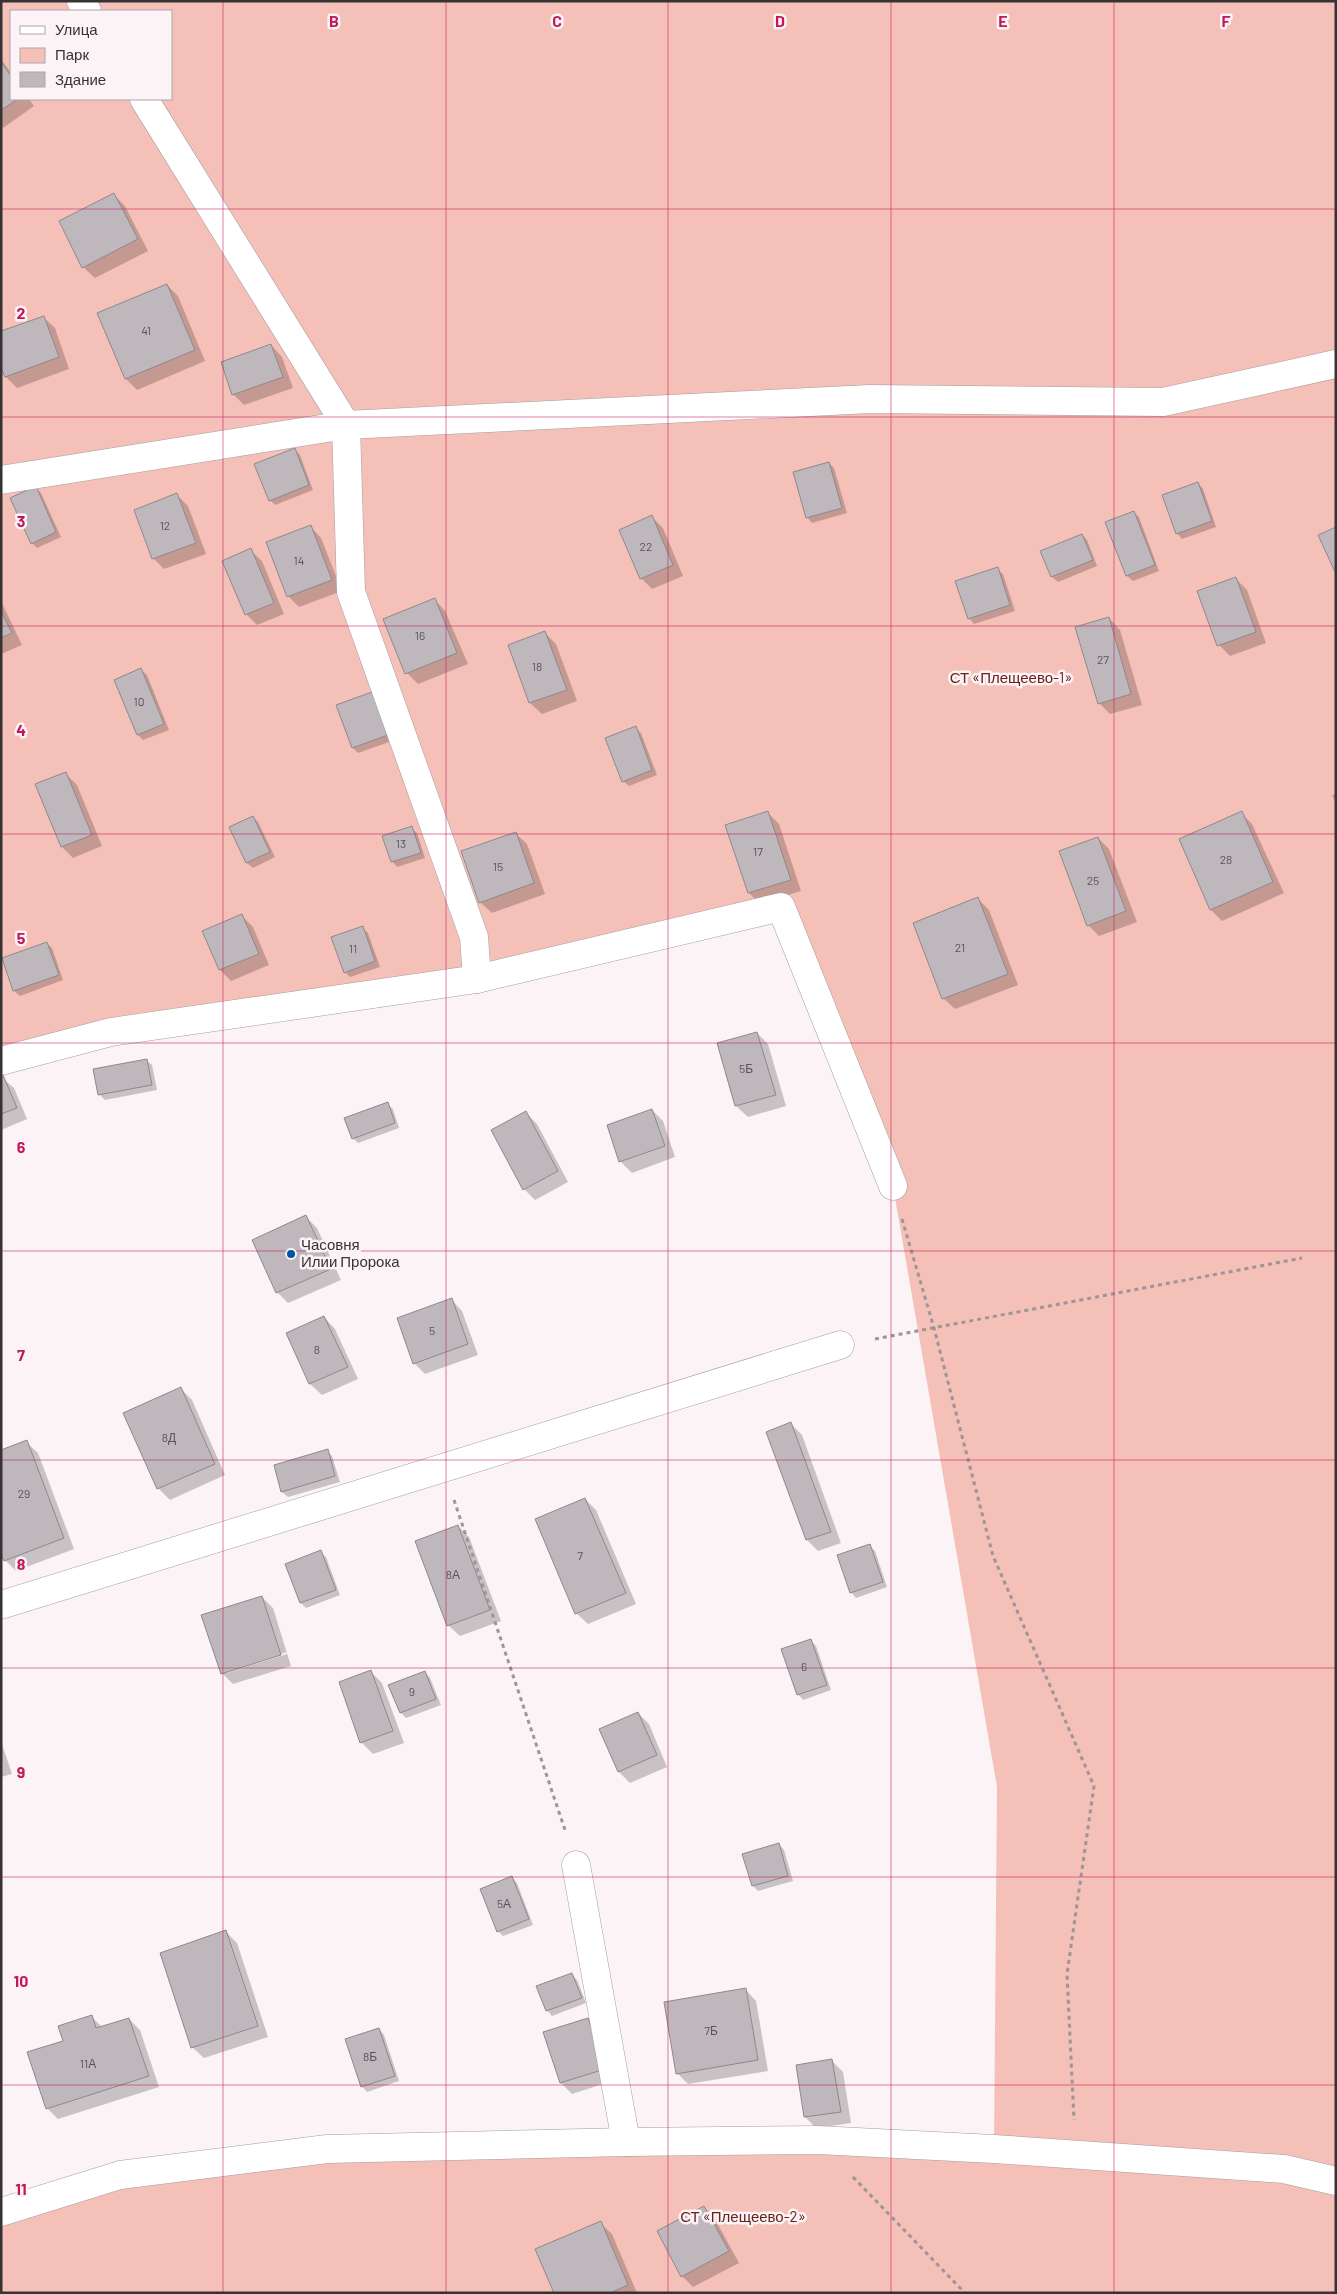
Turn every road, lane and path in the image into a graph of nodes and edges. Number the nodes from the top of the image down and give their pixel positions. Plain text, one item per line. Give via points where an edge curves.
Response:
1 (145, 100) edge
2 (1336, 364) edge
3 (346, 425) junction
4 (1, 480) edge
5 (477, 979) junction
6 (1, 1060) edge
7 (893, 1186) joint
8 (1302, 1258) dead end
9 (934, 1328) junction
10 (840, 1346) joint
11 (444, 1468) junction
12 (1, 1606) edge
13 (576, 1865) joint
14 (818, 2140) junction
15 (626, 2142) junction
16 (1076, 2155) junction
17 (1336, 2181) edge
18 (1, 2212) edge
19 (965, 2293) edge

1 - 3 street
2 - 3 street via 1163,402 870,400
3 - 4 street
3 - 5 street via 351,592 474,937
5 - 6 street via 111,1032
5 - 7 street via 780,907
7 - 9 path
8 - 9 path
9 - 10 path
9 - 16 path via 993,1556 1094,1786 1067,1974
10 - 11 street
11 - 12 street
11 - 13 path
13 - 15 street
14 - 15 street
14 - 16 street
14 - 19 path
15 - 18 street via 327,2149 120,2174
16 - 17 street via 1284,2169

